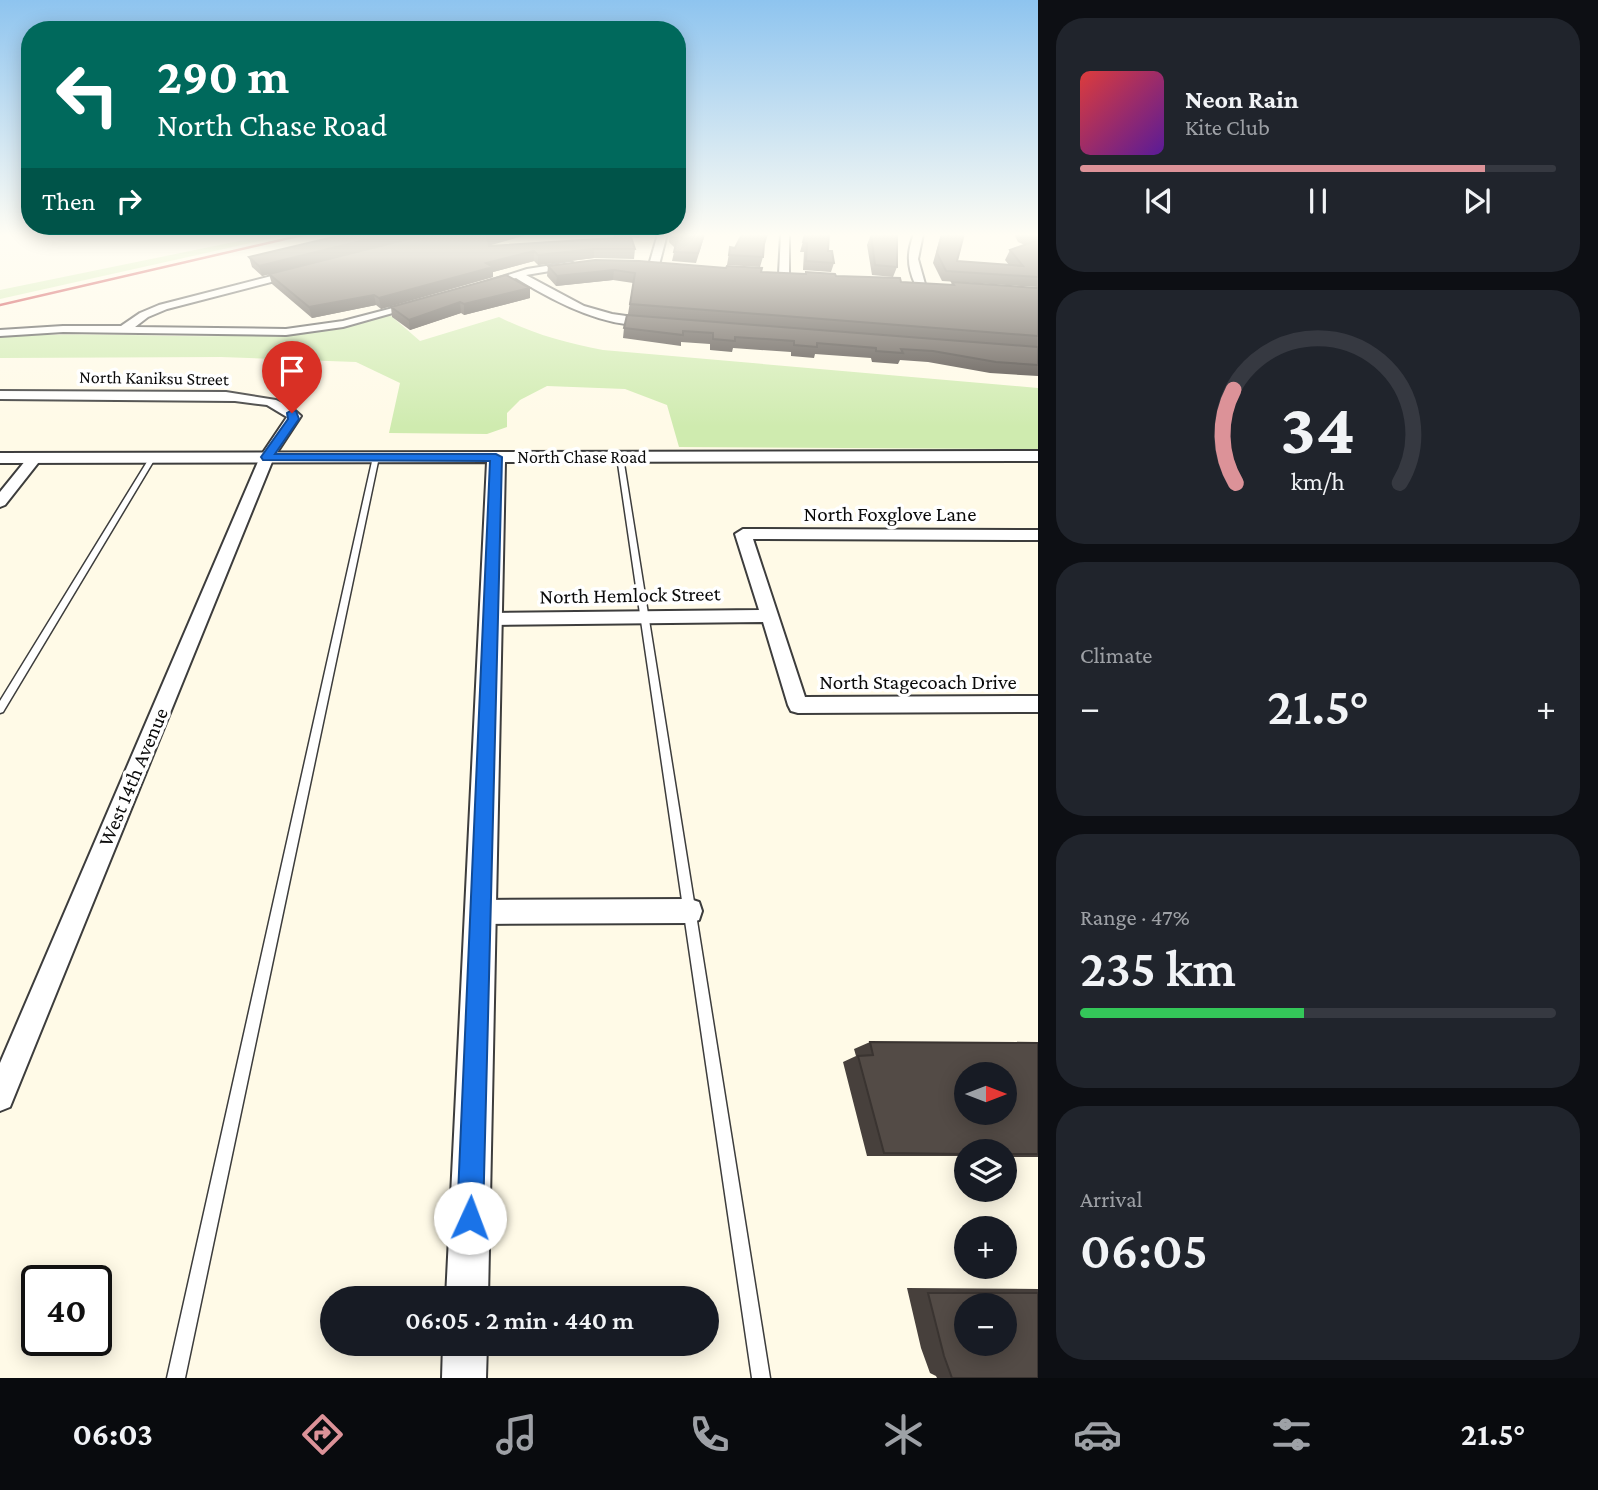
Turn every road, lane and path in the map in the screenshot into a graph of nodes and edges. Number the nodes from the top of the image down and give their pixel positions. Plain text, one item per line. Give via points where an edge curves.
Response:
1 (198, 298) edge
2 (557, 298) edge
3 (428, 301) edge
4 (669, 323) edge
5 (125, 329) junction
6 (0, 333) edge
7 (0, 395) edge
8 (1038, 456) edge
9 (35, 457) junction
10 (153, 457) junction
11 (267, 457) junction
12 (376, 457) junction
13 (496, 457) junction
14 (620, 457) junction
15 (0, 458) edge
16 (0, 502) edge
17 (1038, 535) edge
18 (768, 616) junction
19 (645, 618) junction
20 (492, 619) junction
21 (1038, 704) edge
22 (0, 709) edge
23 (690, 911) junction
24 (480, 912) junction
25 (0, 1097) edge
26 (467, 1286) edge
27 (465, 1356) edge
28 (176, 1378) edge
29 (464, 1378) edge
30 (761, 1378) edge

1 - 5 street via 144,315
2 - 4 street via 587,312
3 - 5 street via 344,324 286,332
5 - 6 street
7 - 11 street, North Kaniksu Street via 191,394 261,400 294,416
8 - 14 street, North Chase Road
9 - 10 street, North Chase Road
9 - 15 street, North Chase Road
9 - 16 street
10 - 11 street, North Chase Road
10 - 22 lane
11 - 12 street, North Chase Road
11 - 25 street, West 14th Avenue
12 - 13 street, North Chase Road
12 - 28 lane
13 - 14 street, North Chase Road
13 - 20 street
14 - 19 lane
17 - 18 street, North Foxglove Lane via 743,534
18 - 19 street, North Hemlock Street
18 - 21 street, North Stagecoach Drive via 799,705
19 - 20 street, North Hemlock Street
19 - 23 lane
20 - 24 street
23 - 24 street
23 - 30 lane
24 - 26 street
27 - 29 street

